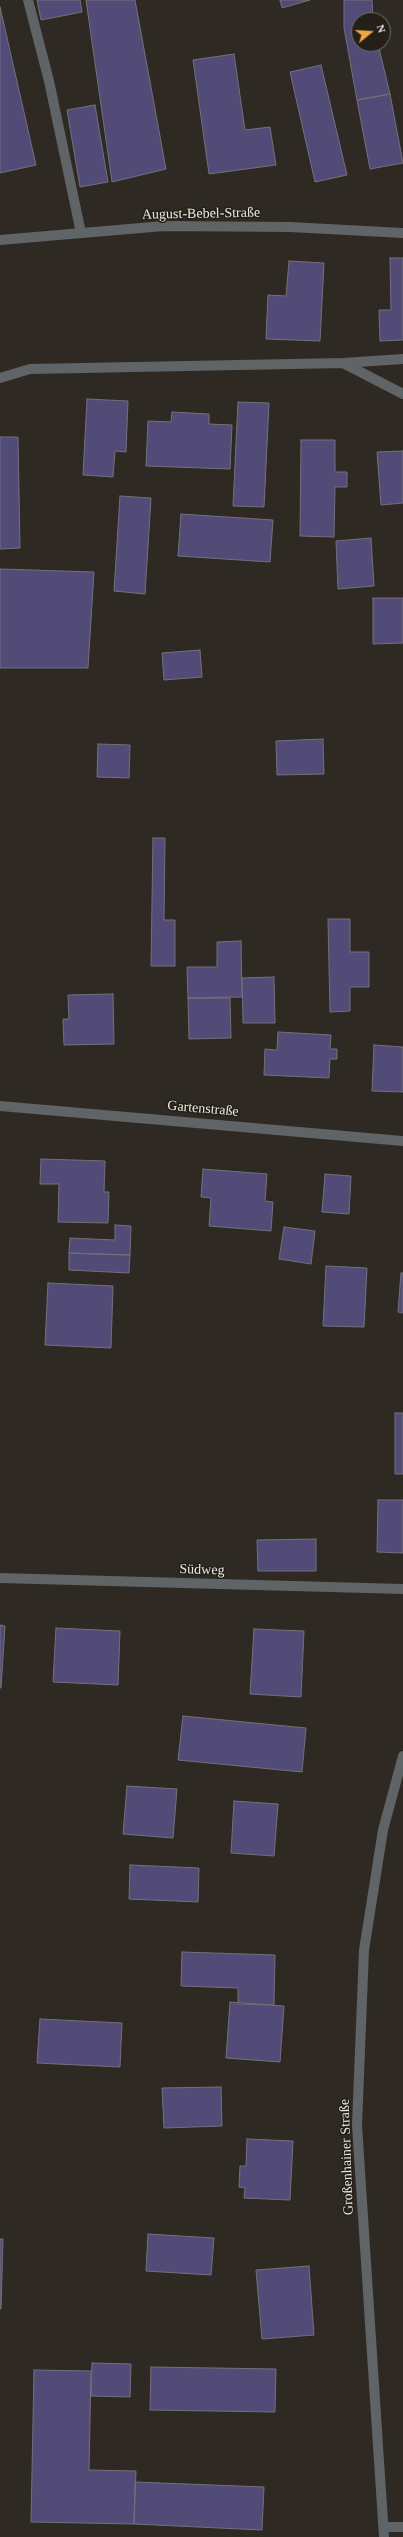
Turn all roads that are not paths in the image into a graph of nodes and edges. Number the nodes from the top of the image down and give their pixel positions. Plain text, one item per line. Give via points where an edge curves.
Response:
1 (28, 0) edge
2 (81, 233) junction
3 (403, 233) edge
4 (0, 240) edge
5 (403, 359) edge
6 (343, 363) junction
7 (0, 378) edge
8 (403, 394) edge
9 (0, 1106) edge
10 (403, 1141) edge
11 (0, 1578) edge
12 (403, 1589) edge
13 (403, 1756) edge
14 (403, 2527) edge
15 (385, 2532) edge

1 - 2 street
2 - 3 street, August-Bebel-Straße via 164,226 290,227
2 - 4 street, August-Bebel-Straße
5 - 6 street
6 - 7 street via 30,369
6 - 8 street
9 - 10 street, Gartenstraße
11 - 12 street, Südweg
13 - 15 street, Großenhainer Straße via 383,1830 364,1950 357,2125
14 - 15 street

